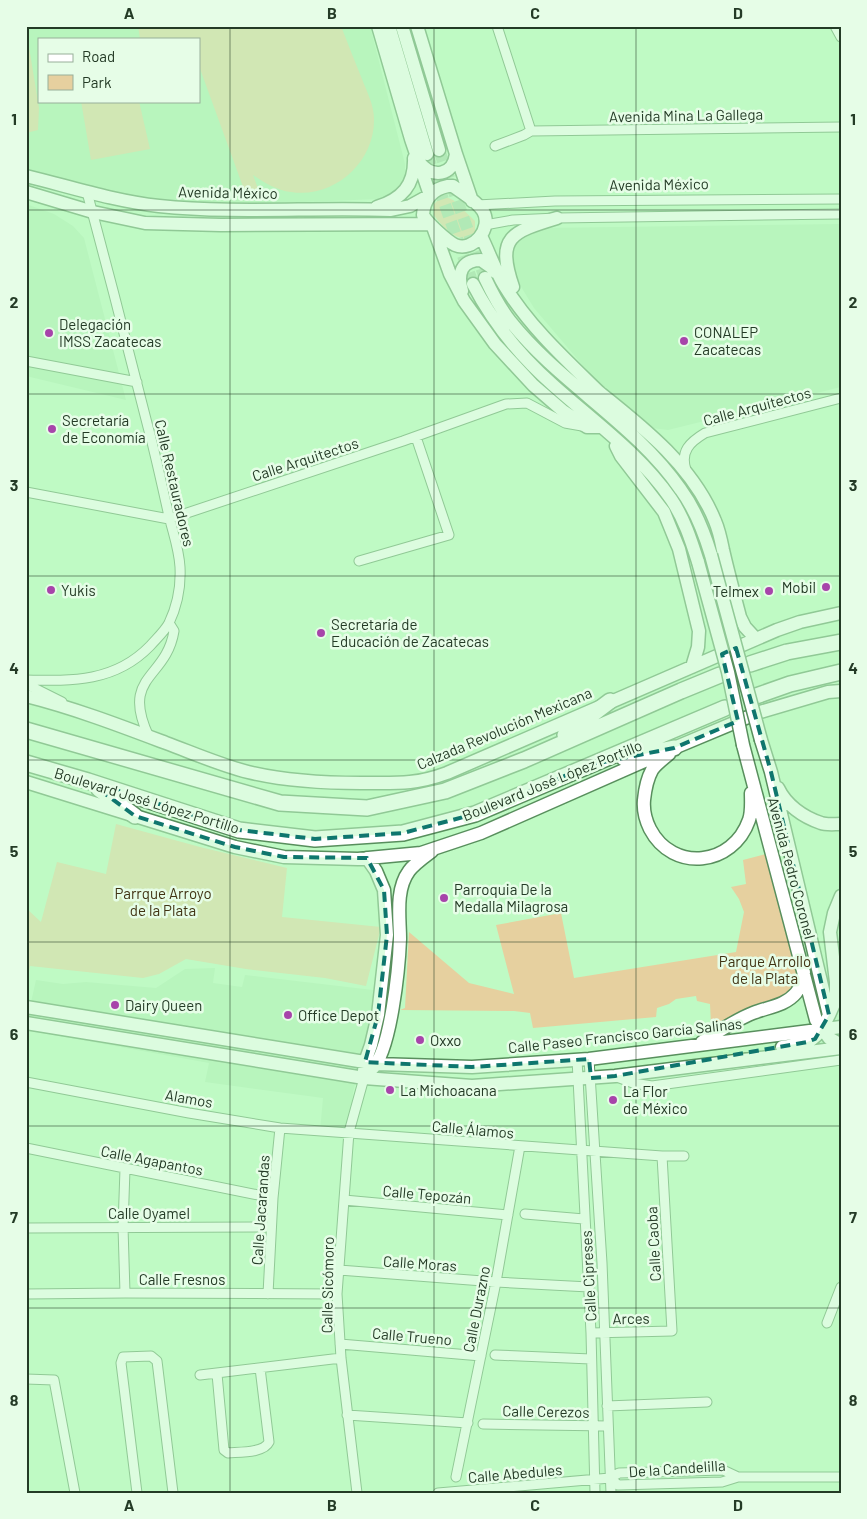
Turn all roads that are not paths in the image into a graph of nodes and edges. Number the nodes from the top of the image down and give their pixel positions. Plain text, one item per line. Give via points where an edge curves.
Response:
1 (378, 26) edge
2 (389, 26) edge
3 (402, 26) edge
4 (417, 26) edge
5 (496, 26) edge
6 (835, 26) edge
7 (841, 38) edge
8 (841, 127) edge
9 (531, 130) junction
10 (411, 139) junction
11 (495, 146) dead end
12 (428, 153) junction
13 (456, 154) junction
14 (26, 176) edge
15 (26, 192) edge
16 (87, 192) junction
17 (430, 195) junction
18 (841, 199) edge
19 (475, 203) junction
20 (372, 209) junction
21 (93, 212) junction
22 (841, 214) edge
23 (556, 218) junction
24 (431, 225) junction
25 (483, 231) junction
26 (504, 284) junction
27 (464, 301) junction
28 (519, 306) junction
29 (26, 361) edge
30 (136, 382) junction
31 (599, 392) junction
32 (841, 398) edge
33 (618, 422) junction
34 (587, 427) junction
35 (602, 427) junction
36 (612, 436) junction
37 (416, 437) junction
38 (689, 477) junction
39 (26, 492) edge
40 (169, 519) junction
41 (359, 561) dead end
42 (841, 613) edge
43 (169, 623) junction
44 (743, 624) junction
45 (699, 636) junction
46 (756, 639) junction
47 (841, 642) edge
48 (750, 664) dead end
49 (692, 666) junction
50 (841, 672) edge
51 (720, 675) dead end
52 (26, 680) edge
53 (26, 684) edge
54 (835, 691) edge
55 (26, 696) edge
56 (756, 696) dead end
57 (841, 697) edge
58 (610, 701) junction
59 (725, 708) dead end
60 (79, 712) junction
61 (26, 730) edge
62 (149, 737) junction
63 (674, 748) junction
64 (524, 760) junction
65 (26, 763) edge
66 (593, 764) junction
67 (771, 772) junction
68 (750, 773) junction
69 (88, 781) junction
70 (26, 782) edge
71 (135, 816) junction
72 (841, 824) edge
73 (433, 850) junction
74 (367, 858) junction
75 (841, 896) edge
76 (804, 972) junction
77 (822, 984) junction
78 (382, 989) junction
79 (395, 991) junction
80 (838, 1000) edge
81 (26, 1007) edge
82 (829, 1015) junction
83 (26, 1023) edge
84 (841, 1027) edge
85 (822, 1029) junction
86 (698, 1044) junction
87 (841, 1046) edge
88 (583, 1059) junction
89 (841, 1060) edge
90 (371, 1063) junction
91 (685, 1067) junction
92 (615, 1076) junction
93 (364, 1078) junction
94 (591, 1078) junction
95 (578, 1079) junction
96 (26, 1082) edge
97 (280, 1128) junction
98 (349, 1132) junction
99 (520, 1146) junction
100 (26, 1148) edge
101 (582, 1150) junction
102 (595, 1151) junction
103 (662, 1156) junction
104 (684, 1156) dead end
105 (126, 1169) junction
106 (273, 1198) junction
107 (344, 1200) junction
108 (525, 1214) dead end
109 (508, 1215) junction
110 (584, 1219) junction
111 (123, 1227) junction
112 (271, 1227) junction
113 (26, 1228) edge
114 (339, 1270) junction
115 (496, 1282) junction
116 (589, 1287) junction
117 (841, 1287) edge
118 (125, 1293) junction
119 (26, 1294) edge
120 (268, 1294) junction
121 (337, 1294) junction
122 (827, 1323) dead end
123 (672, 1331) joint
124 (605, 1332) junction
125 (591, 1333) junction
126 (340, 1344) junction
127 (494, 1355) dead end
128 (481, 1356) junction
129 (341, 1358) junction
130 (591, 1359) junction
131 (260, 1368) junction
132 (217, 1374) junction
133 (200, 1375) dead end
134 (26, 1379) edge
135 (707, 1402) dead end
136 (607, 1406) junction
137 (347, 1415) junction
138 (468, 1423) junction
139 (483, 1424) dead end
140 (593, 1426) junction
141 (608, 1426) junction
142 (456, 1477) dead end
143 (841, 1477) edge
144 (610, 1478) junction
145 (595, 1479) junction
146 (75, 1493) edge
147 (137, 1493) edge
148 (173, 1493) edge
149 (357, 1493) edge
150 (438, 1493) edge
151 (595, 1493) edge
152 (611, 1493) edge

1 - 10 main road
2 - 12 main road
3 - 12 main road
4 - 13 main road
5 - 9 street
6 - 7 street
8 - 9 street, Avenida Mina La Gallega
9 - 11 street
10 - 12 main road
10 - 20 main road via 415,170 410,184 389,203
12 - 13 main road via 425,169 440,173 453,165
12 - 17 main road
13 - 19 main road
14 - 16 main road, Avenida México
15 - 21 main road
16 - 20 main road, Avenida México via 116,200 207,209
16 - 21 street, Calle Restauradores
17 - 19 main road via 441,188 453,186
17 - 20 main road, Avenida México via 402,208
17 - 24 main road via 425,202 423,216
18 - 19 street, Avenida México
19 - 25 main road via 485,217
21 - 24 main road via 145,223 184,225
21 - 30 street, Calle Restauradores
22 - 23 street
23 - 25 street via 513,220
23 - 28 main road via 523,229 510,239 506,269
24 - 25 main road via 455,245 472,243
24 - 27 main road
25 - 26 main road, Avenida Pedro Coronel
26 - 27 main road via 486,262 468,262 459,279
26 - 28 main road, Avenida Pedro Coronel
27 - 34 main road via 515,367
28 - 31 main road, Avenida Pedro Coronel via 545,339
29 - 30 street
30 - 40 street, Calle Restauradores
31 - 33 main road, Avenida Pedro Coronel
31 - 38 main road via 661,444
32 - 38 street, Calle Arquitectos via 705,432 685,450 683,458
33 - 35 main road, Avenida Pedro Coronel via 540,354 479,281 492,319 527,360
33 - 67 main road, Avenida Pedro Coronel, bridge via 653,455 680,488 697,518 711,555
34 - 35 main road
34 - 37 street, Calle Arquitectos via 565,423 527,403 506,404
35 - 36 main road, Avenida Pedro Coronel
36 - 45 main road via 621,456 655,498 672,530 688,580
36 - 68 main road, Avenida Pedro Coronel, bridge via 671,498 685,524 728,672
37 - 40 street, Calle Arquitectos
37 - 41 street via 449,535
38 - 44 main road via 716,522
39 - 40 street, Calle Arquitectos
40 - 43 street, Calle Restauradores via 177,542 180,569 178,597
42 - 46 main road, Calzada Revolución Mexicana via 800,622
43 - 52 street, Calle Restauradores via 141,655 107,674 61,681
43 - 62 street via 174,631 172,644 143,684 139,702
44 - 45 main road via 716,637
44 - 46 main road
45 - 49 main road
46 - 49 main road, Calzada Revolución Mexicana
47 - 48 main road via 787,652
49 - 58 main road, Calzada Revolución Mexicana
50 - 56 main road
51 - 64 main road, Boulevard José López Portillo
53 - 60 street
54 - 57 main road
54 - 63 main road via 760,712
55 - 60 main road, Calzada Revolución Mexicana
58 - 62 main road, Calzada Revolución Mexicana via 447,773 410,783 338,783 273,778 219,763
58 - 64 main road via 571,731
59 - 66 main road, Boulevard José López Portillo
60 - 62 main road, Calzada Revolución Mexicana
61 - 64 main road, Boulevard José López Portillo via 280,804 367,808 445,791
63 - 66 main road
63 - 68 main road via 653,770 645,788 643,809 656,839 676,854 689,858 711,857 736,842 749,820
63 - 73 main road via 481,833
65 - 69 main road, Boulevard José López Portillo
66 - 69 main road, Boulevard José López Portillo via 475,814 403,833 315,839 239,830
67 - 72 main road via 782,796 797,812 822,824
67 - 77 main road, Avenida Pedro Coronel
68 - 76 main road, Avenida Pedro Coronel
69 - 71 main road
70 - 71 main road
71 - 74 main road via 235,847 284,857
73 - 74 main road
73 - 79 main road via 408,872 400,890 400,942
74 - 78 main road via 384,890 387,935
75 - 80 main road via 830,932
76 - 85 main road, Avenida Pedro Coronel via 816,1020
76 - 86 main road via 796,993 788,1000 753,1013
77 - 80 main road
77 - 82 main road, Avenida Pedro Coronel
78 - 79 main road
78 - 90 main road via 371,1045
79 - 90 main road via 387,1034
80 - 82 main road
81 - 90 main road, Calle Paseo Francisco García Salinas
82 - 85 main road
83 - 93 main road
84 - 85 main road, Calle Paseo Francisco García Salinas
85 - 86 main road, Calle Paseo Francisco García Salinas
85 - 87 main road
85 - 91 main road via 815,1039 807,1042 723,1056
86 - 88 main road, Calle Paseo Francisco García Salinas
87 - 91 main road
88 - 90 main road, Calle Paseo Francisco García Salinas via 472,1067
88 - 94 street, Calle Cipreses
88 - 95 street, Calle Cipreses
89 - 92 street via 652,1086
90 - 93 main road
91 - 92 main road
92 - 94 main road
93 - 95 main road via 472,1086
93 - 98 street, Calle Sicómoro
94 - 95 main road
94 - 102 street, Calle Cipreses
95 - 101 street, Calle Cipreses
96 - 97 street, Alamos
97 - 98 street, Alamos
97 - 106 street, Calle Jacarandas
98 - 99 street, Calle Álamos
98 - 107 street, Calle Sicómoro
99 - 101 street, Calle Álamos
99 - 109 street, Calle Durazno
100 - 105 street, Calle Agapantos
101 - 102 street, Calle Álamos
101 - 110 street, Calle Cipreses
102 - 103 street, Calle Álamos
102 - 124 street, Calle Cipreses
103 - 104 street, Calle Álamos
103 - 123 street, Calle Caoba
105 - 106 street, Calle Agapantos
105 - 111 street
106 - 112 street, Calle Jacarandas
107 - 109 street, Calle Tepozán
107 - 114 street, Calle Sicómoro
108 - 110 street
109 - 115 street, Calle Durazno
110 - 116 street, Calle Cipreses
111 - 112 street, Calle Oyamel
111 - 113 street, Calle Oyamel
111 - 118 street
112 - 120 street, Calle Jacarandas
114 - 115 street, Calle Moras
114 - 121 street, Calle Sicómoro
115 - 116 street, Calle Moras
115 - 128 street, Calle Durazno
116 - 125 street, Calle Cipreses
117 - 122 street
118 - 119 street, Calle Fresnos
118 - 120 street, Calle Fresnos
120 - 121 street, Calle Fresnos
121 - 126 street, Calle Sicómoro
123 - 124 street, Arces
124 - 125 street, Arces
124 - 136 street, Calle Cipreses
125 - 130 street, Calle Cipreses
126 - 128 street, Calle Trueno
126 - 129 street, Calle Sicómoro
127 - 130 street
128 - 138 street, Calle Durazno
129 - 131 street
129 - 137 street, Calle Sicómoro
130 - 140 street, Calle Cipreses
131 - 132 street
131 - 132 street via 269,1442 262,1448 228,1454 224,1450
132 - 133 street
134 - 146 street via 54,1380
135 - 136 street
136 - 141 street, Calle Cipreses
137 - 138 street
137 - 149 street, Calle Sicómoro
138 - 142 street, Calle Durazno
139 - 140 street, Calle Cerezos
140 - 141 street, Calle Cerezos
140 - 145 street, Calle Cipreses
141 - 144 street, Calle Cipreses
143 - 144 street, De la Candelilla via 738,1477 723,1470 619,1473
144 - 145 street, De la Candelilla
144 - 152 street, Calle Cipreses
145 - 150 street, Calle Abedules
145 - 151 street, Calle Cipreses
147 - 148 street via 121,1363 124,1357 151,1356 157,1361

